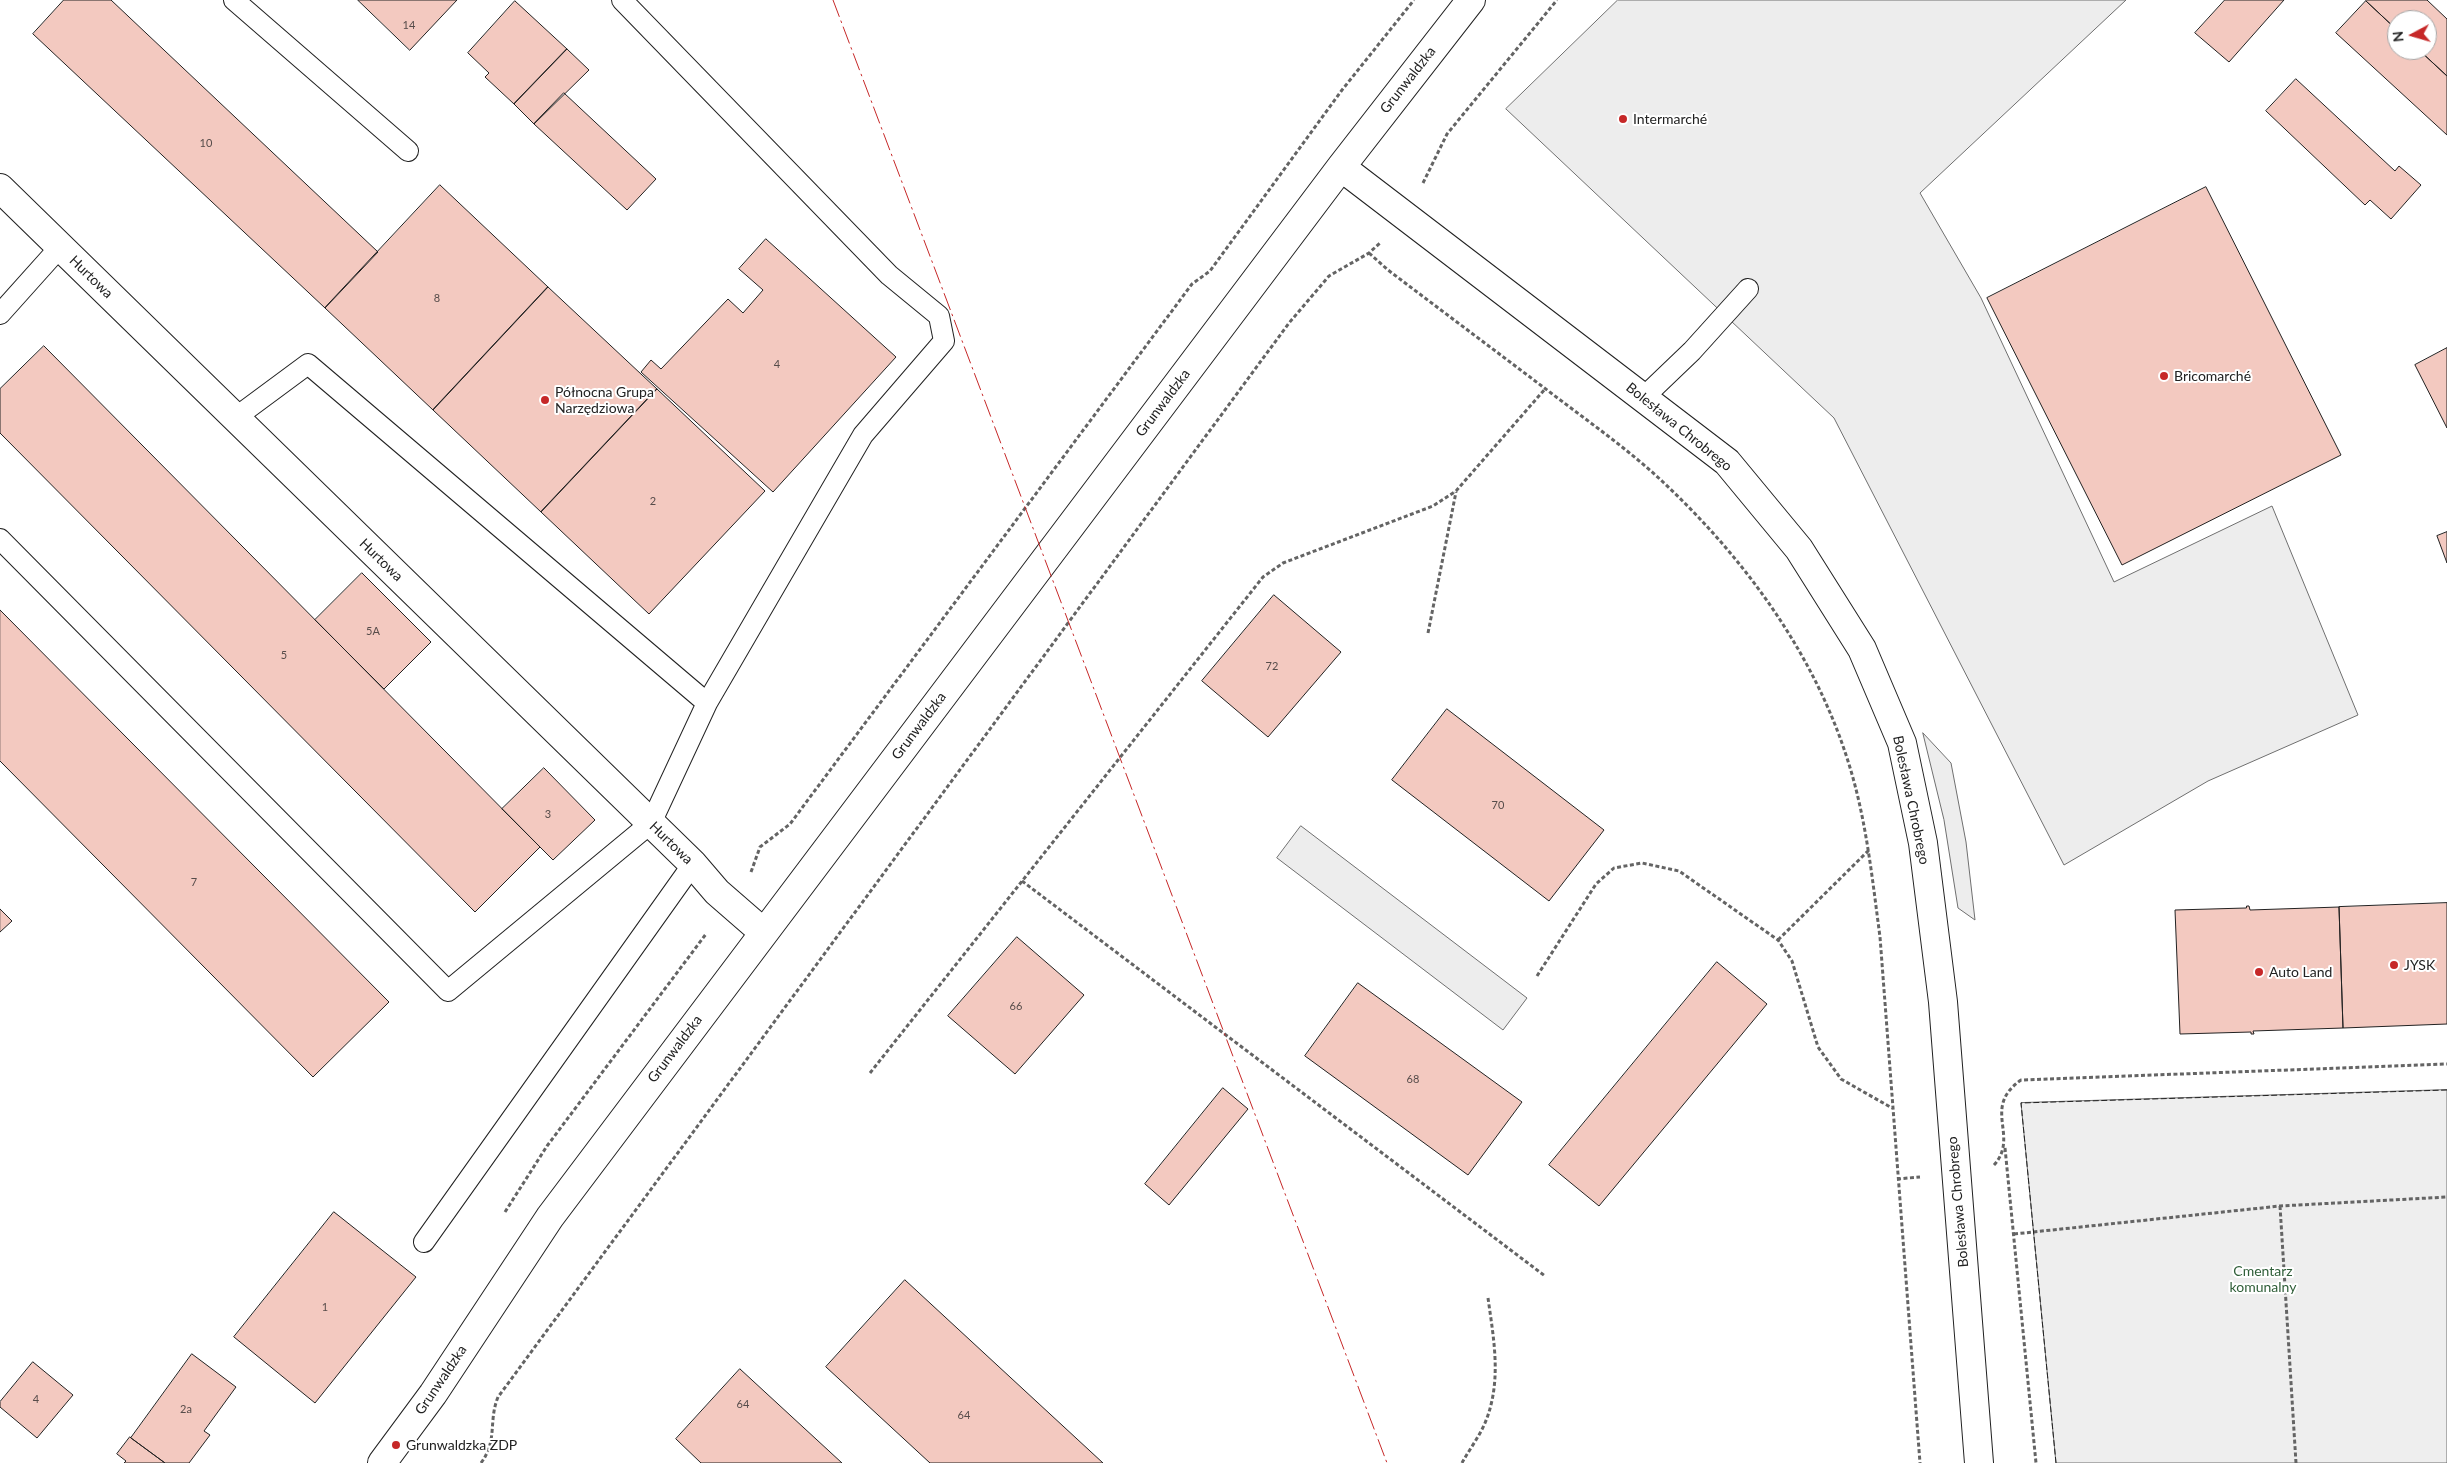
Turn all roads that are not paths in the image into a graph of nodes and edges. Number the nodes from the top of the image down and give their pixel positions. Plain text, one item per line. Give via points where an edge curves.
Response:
1 (234, 0) edge
2 (622, 0) edge
3 (1471, 0) edge
4 (408, 151) dead end
5 (1341, 167) junction
6 (0, 188) edge
7 (60, 247) junction
8 (1748, 289) dead end
9 (0, 314) edge
10 (1644, 398) junction
11 (236, 418) junction
12 (0, 539) edge
13 (707, 703) junction
14 (651, 823) junction
15 (693, 864) junction
16 (762, 932) junction
17 (424, 1242) dead end
18 (382, 1463) edge
19 (1979, 1463) edge

1 - 4 lane
2 - 13 lane via 889,275 939,316 944,341 863,434
3 - 5 street, Grunwaldzka
5 - 10 street, Bolesława Chrobrego
5 - 16 street, Grunwaldzka
6 - 7 street, Hurtowa
7 - 9 lane
7 - 11 street, Hurtowa
8 - 10 lane
10 - 19 street, Bolesława Chrobrego via 1726,462 1799,548 1862,649 1902,743 1924,843 1943,1002
11 - 13 lane via 308,364
11 - 14 street, Hurtowa
12 - 14 lane via 448,991
13 - 14 lane
14 - 15 street, Hurtowa
15 - 16 street, Hurtowa
15 - 17 lane
16 - 18 street, Grunwaldzka via 550,1217 433,1394

